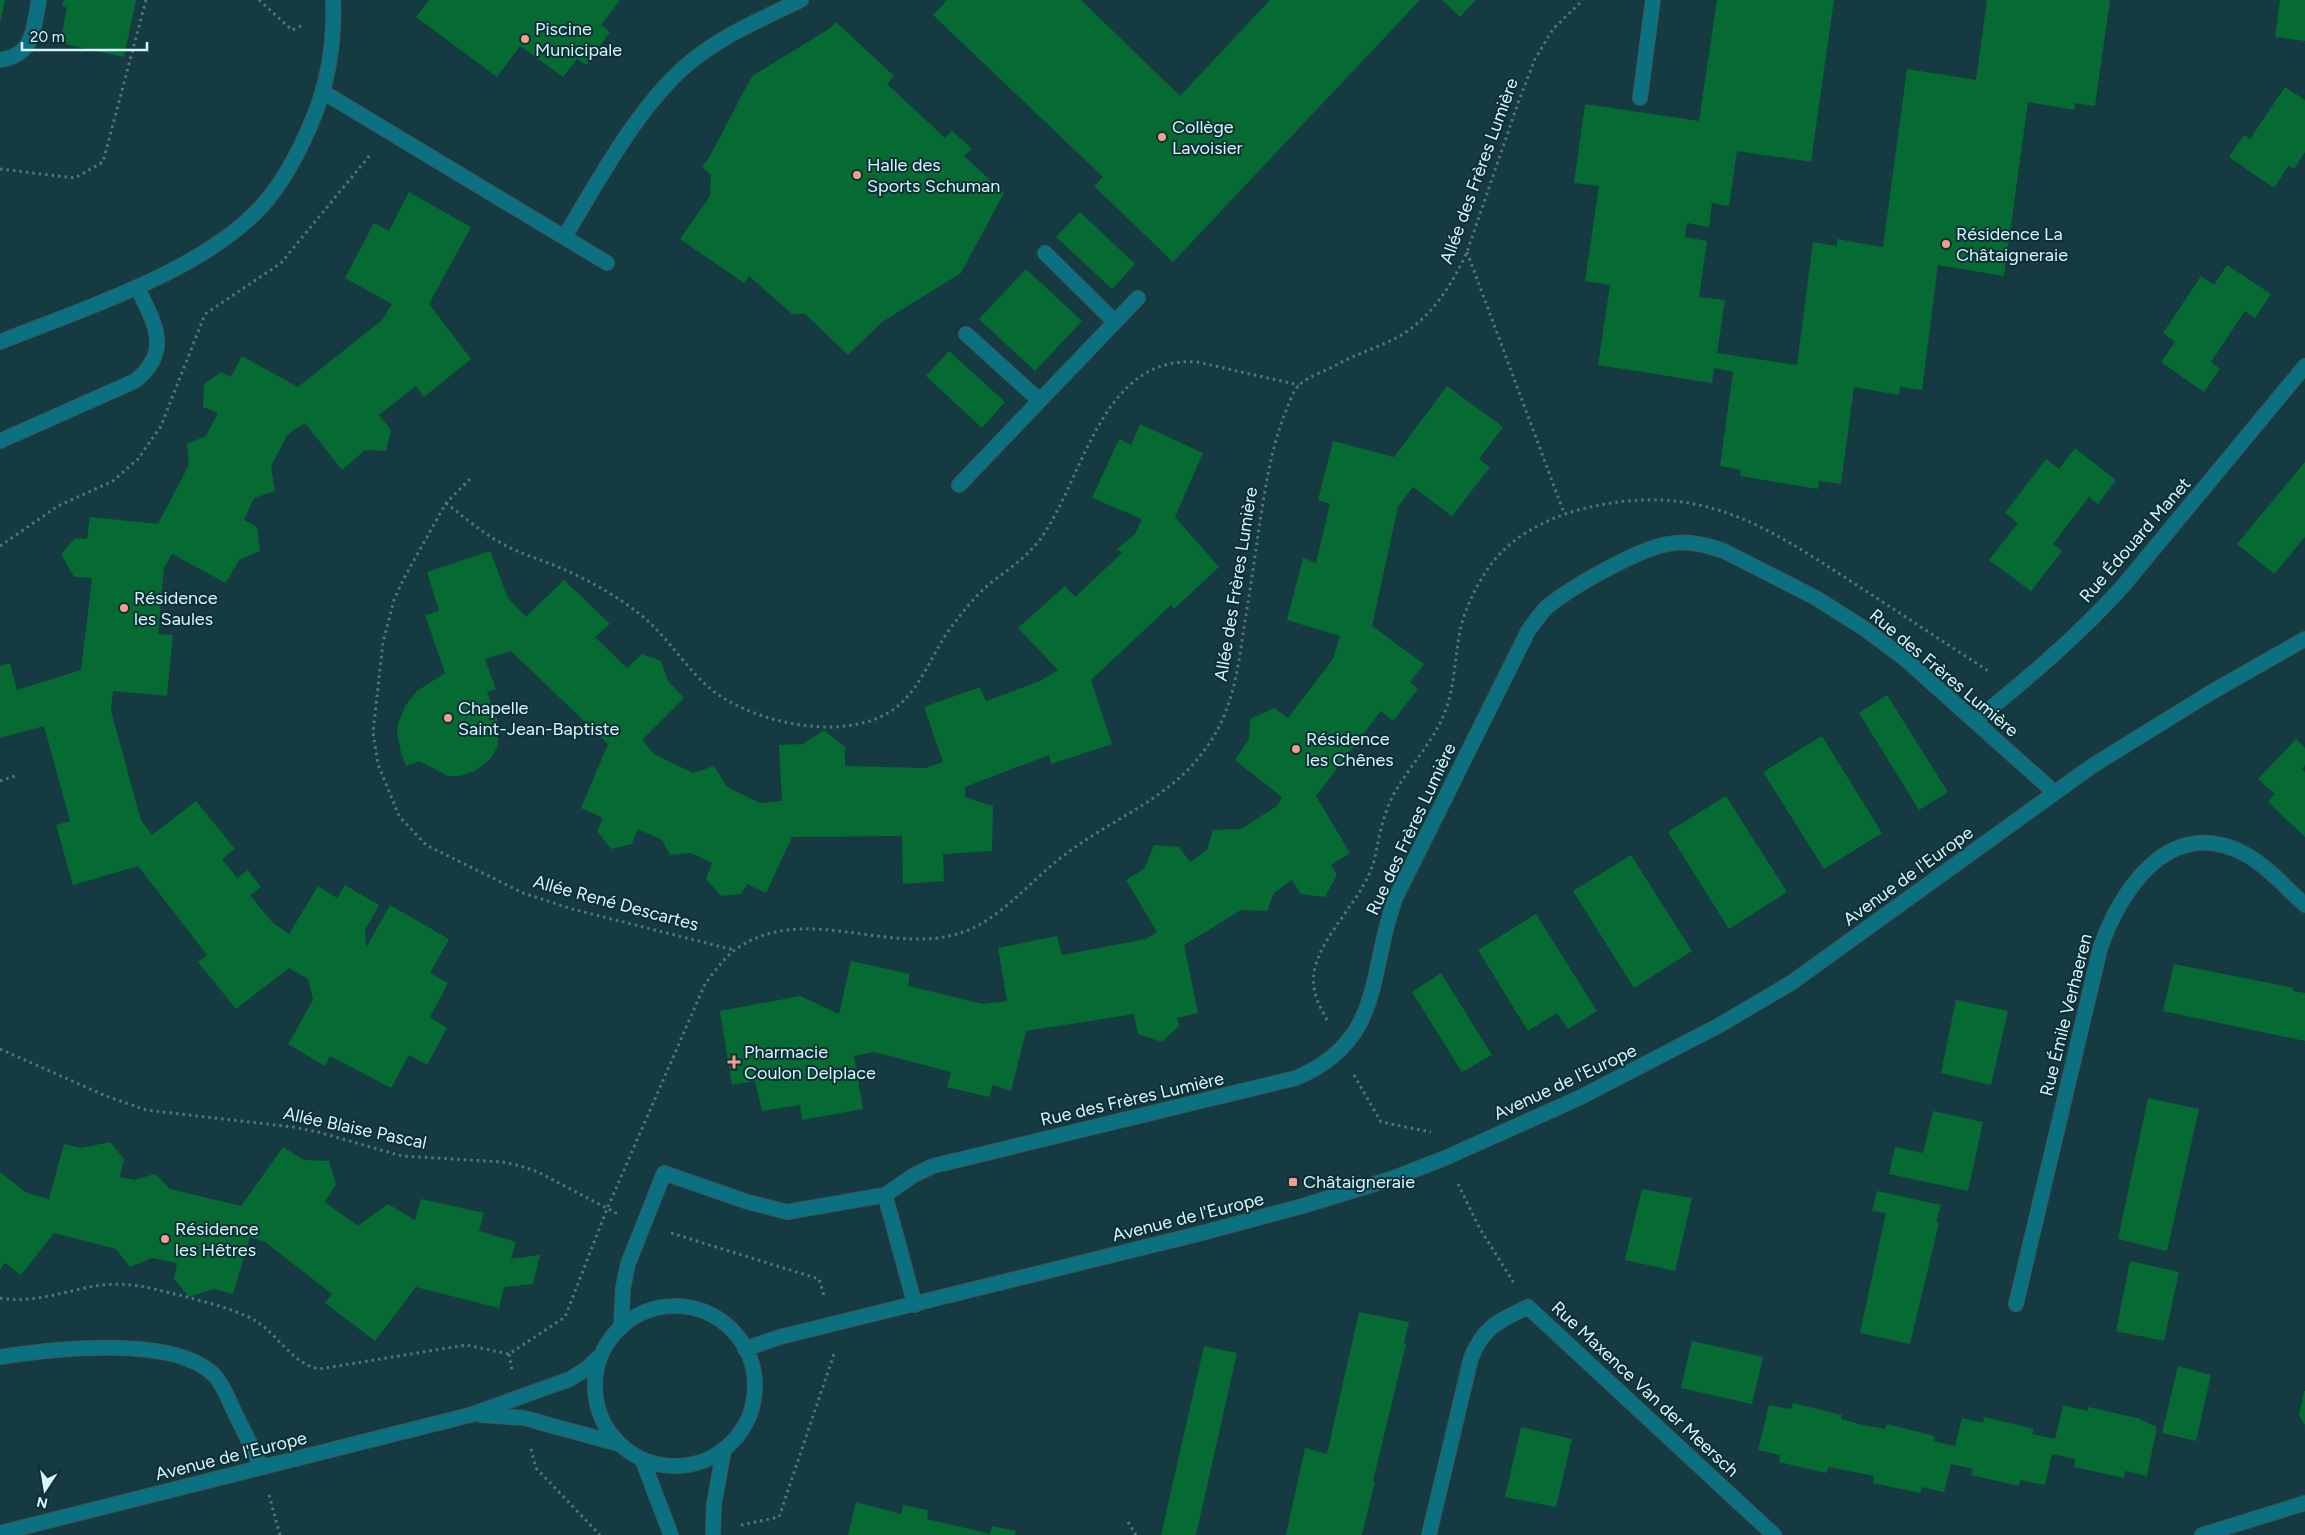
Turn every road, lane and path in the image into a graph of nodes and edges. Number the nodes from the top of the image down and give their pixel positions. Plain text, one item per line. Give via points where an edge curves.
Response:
1 (39, 0) edge
2 (146, 0) edge
3 (259, 0) edge
4 (801, 0) edge
5 (1583, 0) edge
6 (1653, 0) edge
7 (333, 6) edge
8 (0, 60) edge
9 (323, 92) junction
10 (1640, 98) dead end
11 (390, 131) junction
12 (0, 169) edge
13 (565, 236) junction
14 (1467, 252) junction
15 (1045, 253) dead end
16 (607, 263) dead end
17 (137, 287) junction
18 (1138, 298) dead end
19 (1115, 322) junction
20 (966, 334) dead end
21 (0, 342) edge
22 (2305, 366) edge
23 (1299, 385) junction
24 (1038, 400) junction
25 (0, 441) edge
26 (470, 479) dead end
27 (959, 485) dead end
28 (446, 503) junction
29 (1564, 514) junction
30 (0, 546) edge
31 (2305, 639) edge
32 (2016, 689) junction
33 (1975, 721) junction
34 (15, 776) dead end
35 (0, 781) edge
36 (2054, 792) junction
37 (2305, 905) edge
38 (735, 950) junction
39 (0, 1049) edge
40 (1341, 1050) junction
41 (1445, 1158) junction
42 (885, 1195) junction
43 (608, 1209) junction
44 (644, 1224) junction
45 (0, 1298) edge
46 (2016, 1304) dead end
47 (915, 1305) junction
48 (1528, 1307) junction
49 (621, 1327) junction
50 (745, 1349) junction
51 (602, 1355) junction
52 (0, 1357) edge
53 (470, 1415) junction
54 (619, 1444) junction
55 (724, 1449) junction
56 (642, 1459) junction
57 (262, 1467) junction
58 (536, 1468) dead end
59 (2305, 1503) edge
60 (1128, 1522) dead end
61 (0, 1533) edge
62 (280, 1535) edge
63 (600, 1535) edge
64 (671, 1535) edge
65 (713, 1535) edge
66 (1136, 1535) edge
67 (1429, 1535) edge
68 (1774, 1535) edge
69 (2202, 1535) edge

1 - 8 street via 26,48 11,59
2 - 12 path via 103,162 75,178
3 - 7 path via 292,30
4 - 13 street via 751,23 680,70 615,154
5 - 14 path, Allée des Frères Lumière via 1553,29 1535,59
6 - 10 street
7 - 9 street via 332,39
9 - 11 street
9 - 17 street via 304,141 261,207 208,250
11 - 13 street
11 - 30 path via 281,263 205,314 162,426 138,459 113,481 58,506
13 - 16 street
14 - 23 path, Allée des Frères Lumière via 1452,281 1413,328
14 - 29 path
15 - 19 street
17 - 21 street
17 - 25 street via 156,327 158,339 153,363 146,373 135,381
18 - 19 street
19 - 24 street
20 - 24 street
22 - 32 street, Rue Édouard Manet via 2123,586 2080,631
23 - 28 path via 1181,361 1164,364 1134,381 1103,418 1040,539 1012,569 992,582 966,607 898,706 869,722 849,727 784,721 724,698 707,686 638,612 565,569 503,544
23 - 38 path, Allée des Frères Lumière via 1272,451 1236,682 1220,725 1193,766 1178,781 1067,852 1003,909 967,931 921,940 812,927 794,928 763,935
24 - 27 street
26 - 28 path, Allée René Descartes
28 - 38 path, Allée René Descartes via 394,600 383,642 373,733 378,764 399,816 426,845 523,893 572,909
29 - 32 path via 1642,500 1686,502 1738,516 1797,546
29 - 40 path via 1538,526 1503,550 1478,585 1461,627 1446,710 1396,789 1380,826 1369,878 1315,961 1315,994
31 - 36 street, Avenue de l'Europe via 2129,742
32 - 33 street, Rue Édouard Manet
33 - 36 street, Rue des Frères Lumière
33 - 40 street, Rue des Frères Lumière via 1904,658 1840,612 1724,551 1687,542 1668,544 1622,562 1546,608 1520,644 1395,900 1384,934 1371,1001
34 - 35 path
36 - 41 street, Avenue de l'Europe via 1820,964 1759,1003 1614,1081
37 - 46 street, Rue Émile Verhaeren via 2256,860 2227,846 2210,843 2192,844 2161,856 2131,887 2108,925 2100,949
38 - 43 path, Allée des Frères Lumière via 705,984
39 - 43 path, Allée Blaise Pascal via 106,1096 146,1110 292,1127 402,1156 522,1166
40 - 41 path via 1381,1122 1431,1131
40 - 42 street, Rue des Frères Lumière via 1314,1071 1296,1078 933,1166
41 - 47 street, Avenue de l'Europe via 1394,1178 1267,1216
41 - 48 path via 1480,1229
42 - 44 street, Rue des Frères Lumière via 787,1212 664,1173
42 - 47 street
43 - 44 path, Allée Blaise Pascal
43 - 45 path, Allée des Frères Lumière via 565,1317 509,1354 466,1345 319,1369 309,1367 266,1328 244,1315 159,1290 121,1284 101,1285 31,1300
44 - 49 street, Rue des Frères Lumière via 626,1275
47 - 50 street, Avenue de l'Europe
48 - 67 street, Rue Maxence Van der Meersch via 1495,1323 1478,1341
48 - 68 street, Rue Maxence Van der Meersch
49 - 50 street via 651,1310 692,1308 729,1327
49 - 51 street
50 - 55 street via 754,1374 754,1400 744,1426
51 - 53 street, Avenue de l'Europe via 570,1379
51 - 54 street via 597,1368 595,1395 603,1422
52 - 57 street via 94,1347 163,1352 192,1362 215,1376
53 - 54 street, Avenue de l'Europe via 524,1418
53 - 57 street, Avenue de l'Europe
54 - 56 street
55 - 56 street via 688,1465 668,1466
55 - 65 street via 714,1504
56 - 64 street
57 - 61 street, Avenue de l'Europe
57 - 62 path
58 - 63 path
59 - 69 street
60 - 66 path

